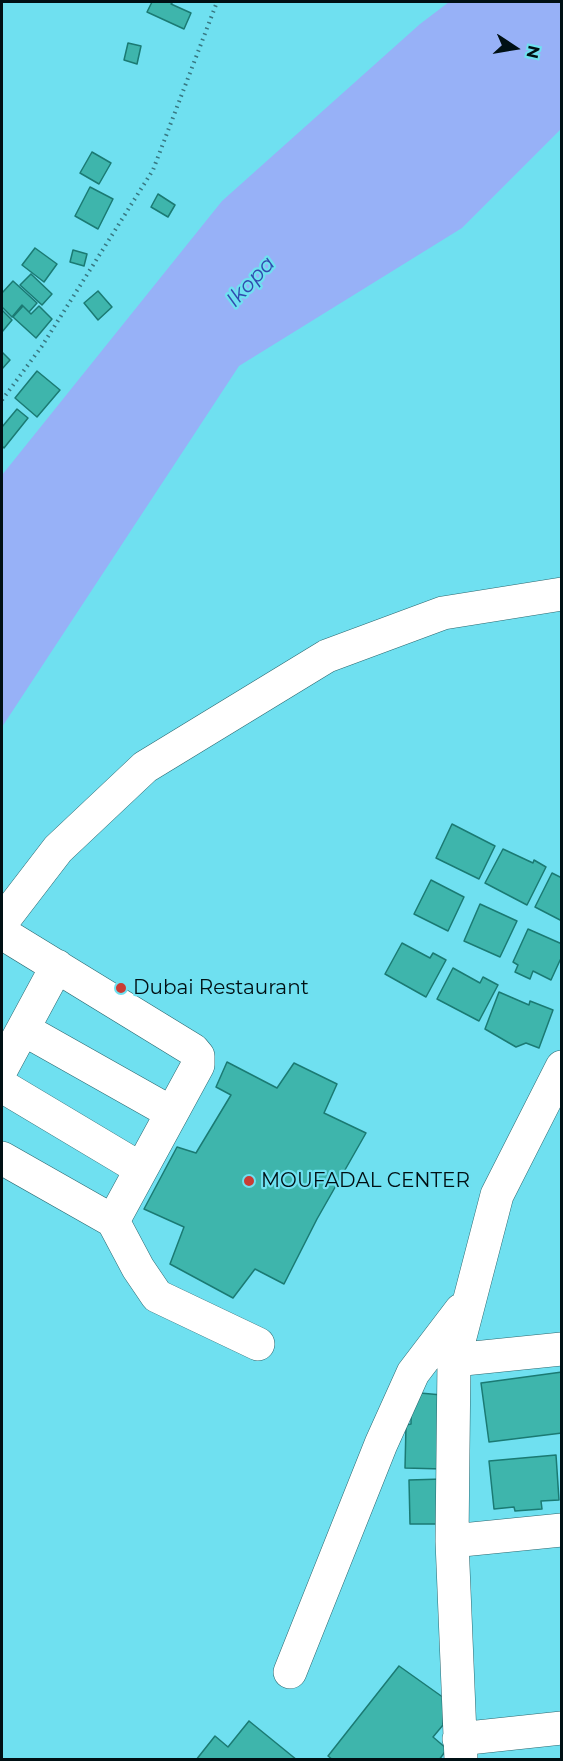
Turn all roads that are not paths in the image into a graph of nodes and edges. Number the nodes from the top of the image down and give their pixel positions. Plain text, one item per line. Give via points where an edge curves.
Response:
1 (561, 594) edge
2 (2, 922) edge
3 (2, 933) edge
4 (57, 966) junction
5 (23, 1029) junction
6 (561, 1067) edge
7 (2, 1068) edge
8 (2, 1086) edge
9 (172, 1113) junction
10 (2, 1158) edge
11 (141, 1169) junction
12 (113, 1221) junction
13 (471, 1297) junction
14 (258, 1344) dead end
15 (561, 1349) edge
16 (454, 1360) junction
17 (561, 1530) edge
18 (453, 1541) junction
19 (290, 1672) dead end
20 (561, 1728) edge
21 (460, 1749) edge

1 - 2 main road via 443,613 327,656 145,767 58,849
3 - 4 main road
4 - 5 main road
4 - 9 main road via 198,1056 198,1065
5 - 7 main road
5 - 9 main road
6 - 13 main road via 496,1195
8 - 11 main road
9 - 11 main road
10 - 12 main road
11 - 12 main road
12 - 14 main road via 157,1296
13 - 16 main road
13 - 19 main road via 413,1373
15 - 16 main road
16 - 18 main road
17 - 18 main road
18 - 21 main road
20 - 21 main road

